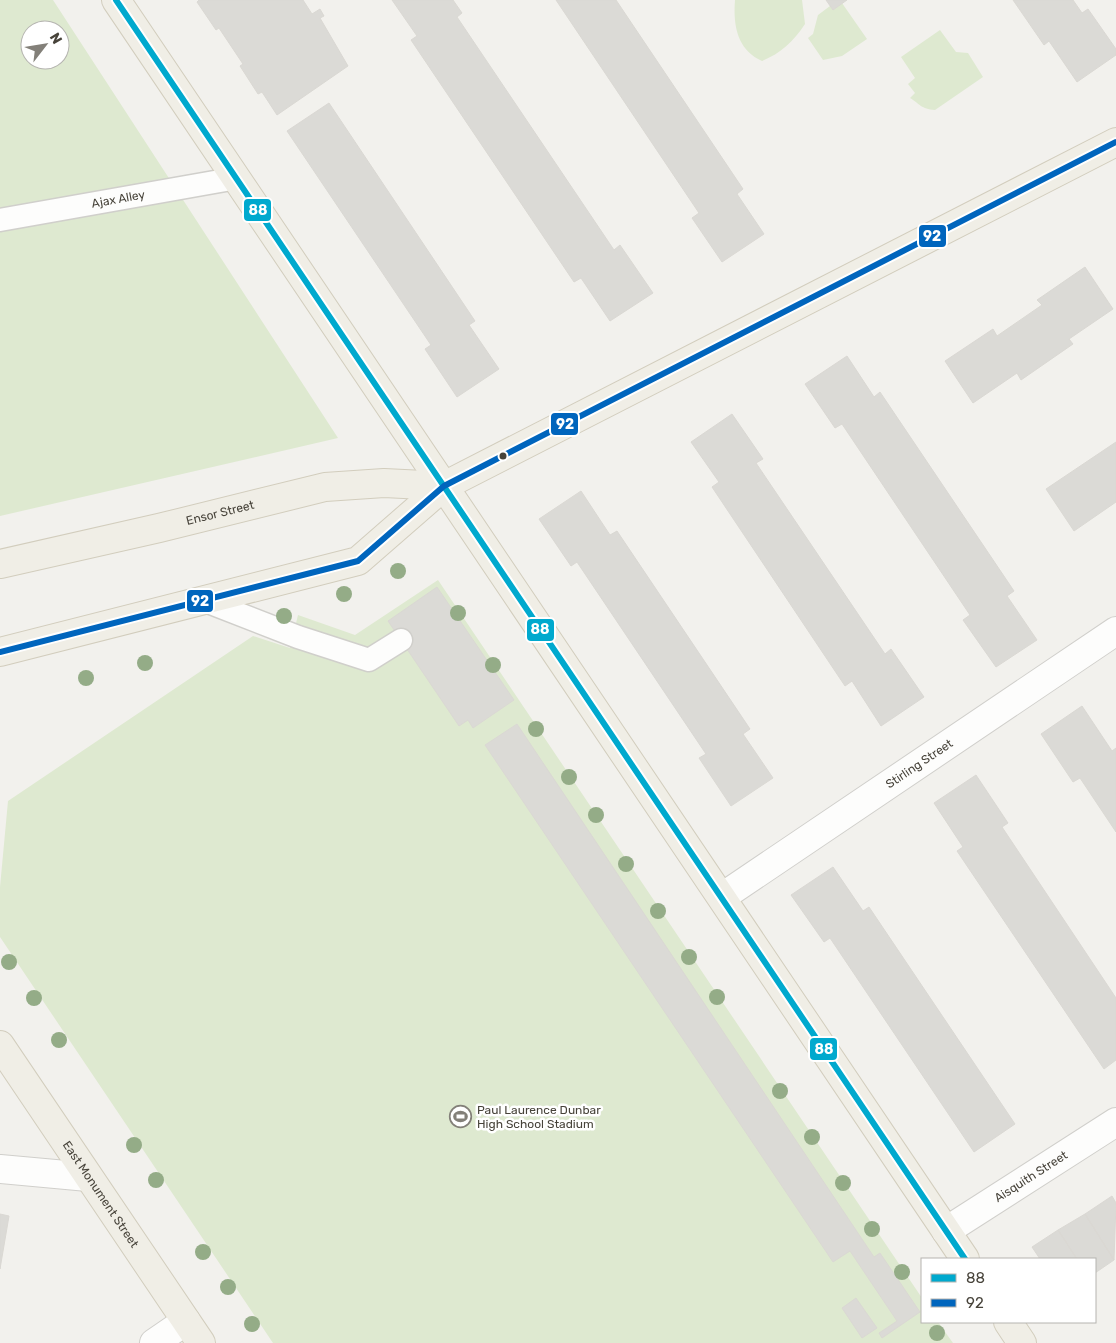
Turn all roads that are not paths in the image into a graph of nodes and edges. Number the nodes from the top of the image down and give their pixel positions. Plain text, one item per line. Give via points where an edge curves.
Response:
1 (116, 0) edge
2 (1116, 142) edge
3 (236, 178) junction
4 (0, 220) edge
5 (444, 486) junction
6 (0, 564) edge
7 (202, 600) junction
8 (1116, 631) edge
9 (401, 640) dead end
10 (0, 652) edge
11 (722, 897) junction
12 (0, 1045) edge
13 (1116, 1122) edge
14 (0, 1169) edge
15 (88, 1177) junction
16 (946, 1231) junction
17 (964, 1258) edge
18 (1009, 1323) edge
19 (194, 1332) edge
20 (154, 1343) edge
21 (1022, 1343) edge

1 - 3 main road
2 - 5 main road, Ensor Street
3 - 4 lane, Ajax Alley
3 - 5 main road
5 - 6 main road, Ensor Street via 384,483 325,487
5 - 7 main road, Ensor Street via 358,561
5 - 11 main road
7 - 9 lane via 369,660
7 - 10 main road, Ensor Street
8 - 11 street, Stirling Street
11 - 16 main road
12 - 15 main road, East Monument Street
13 - 16 street, Aisquith Street
14 - 15 street
15 - 19 main road, East Monument Street
16 - 17 main road
18 - 21 main road
19 - 20 street

